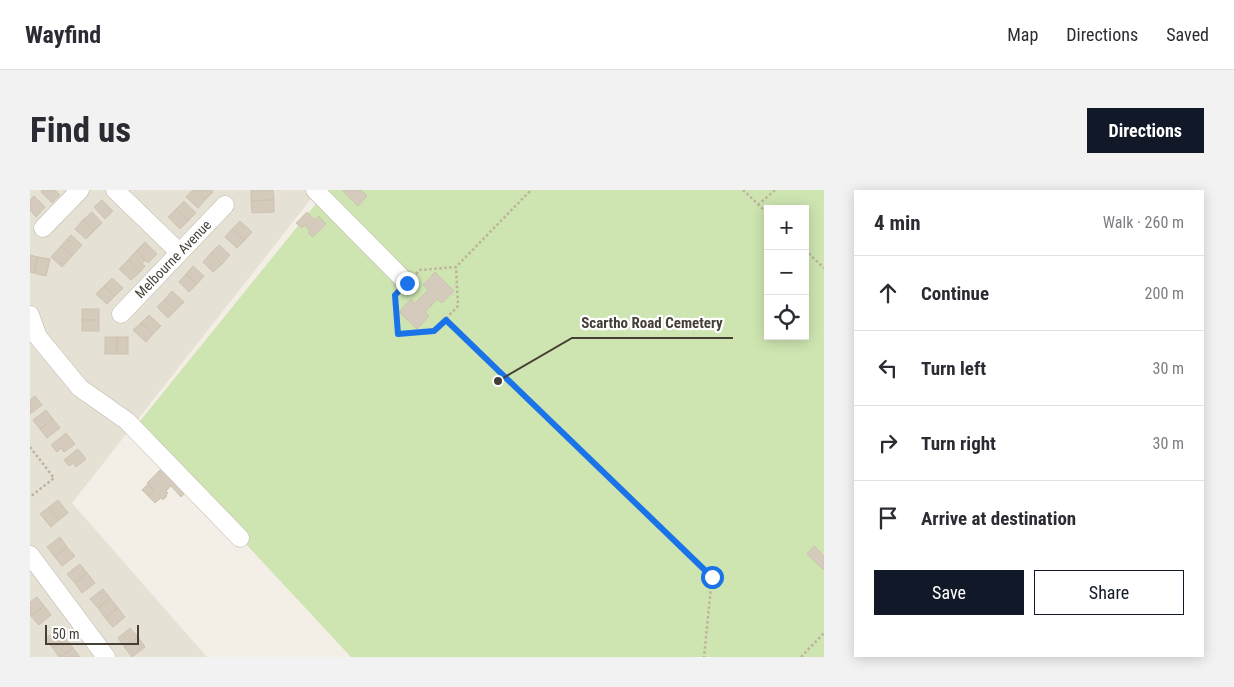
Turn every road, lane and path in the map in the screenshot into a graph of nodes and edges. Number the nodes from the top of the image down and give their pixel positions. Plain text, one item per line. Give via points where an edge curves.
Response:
1 (80, 190) edge
2 (115, 190) edge
3 (315, 190) edge
4 (531, 190) edge
5 (743, 190) edge
6 (775, 190) edge
7 (225, 205) dead end
8 (758, 205) junction
9 (764, 210) edge
10 (43, 228) dead end
11 (179, 252) junction
12 (809, 254) edge
13 (456, 267) junction
14 (824, 268) edge
15 (407, 283) junction
16 (121, 314) dead end
17 (30, 315) edge
18 (446, 320) junction
19 (30, 447) edge
20 (30, 496) edge
21 (240, 538) dead end
22 (30, 555) edge
23 (824, 633) edge
24 (106, 657) edge
25 (704, 657) edge
26 (801, 657) edge

1 - 10 street
2 - 11 street
3 - 15 street
4 - 13 path
5 - 8 path
6 - 8 path
7 - 11 street, Melbourne Avenue
8 - 9 path
11 - 16 street, Melbourne Avenue
12 - 14 path
13 - 15 path via 420,270
13 - 18 path via 458,306
15 - 18 path via 395,295 398,334 434,331
17 - 21 street via 38,337 80,388 127,421
18 - 25 path via 712,577
19 - 20 path via 54,478
22 - 24 street
23 - 26 path

